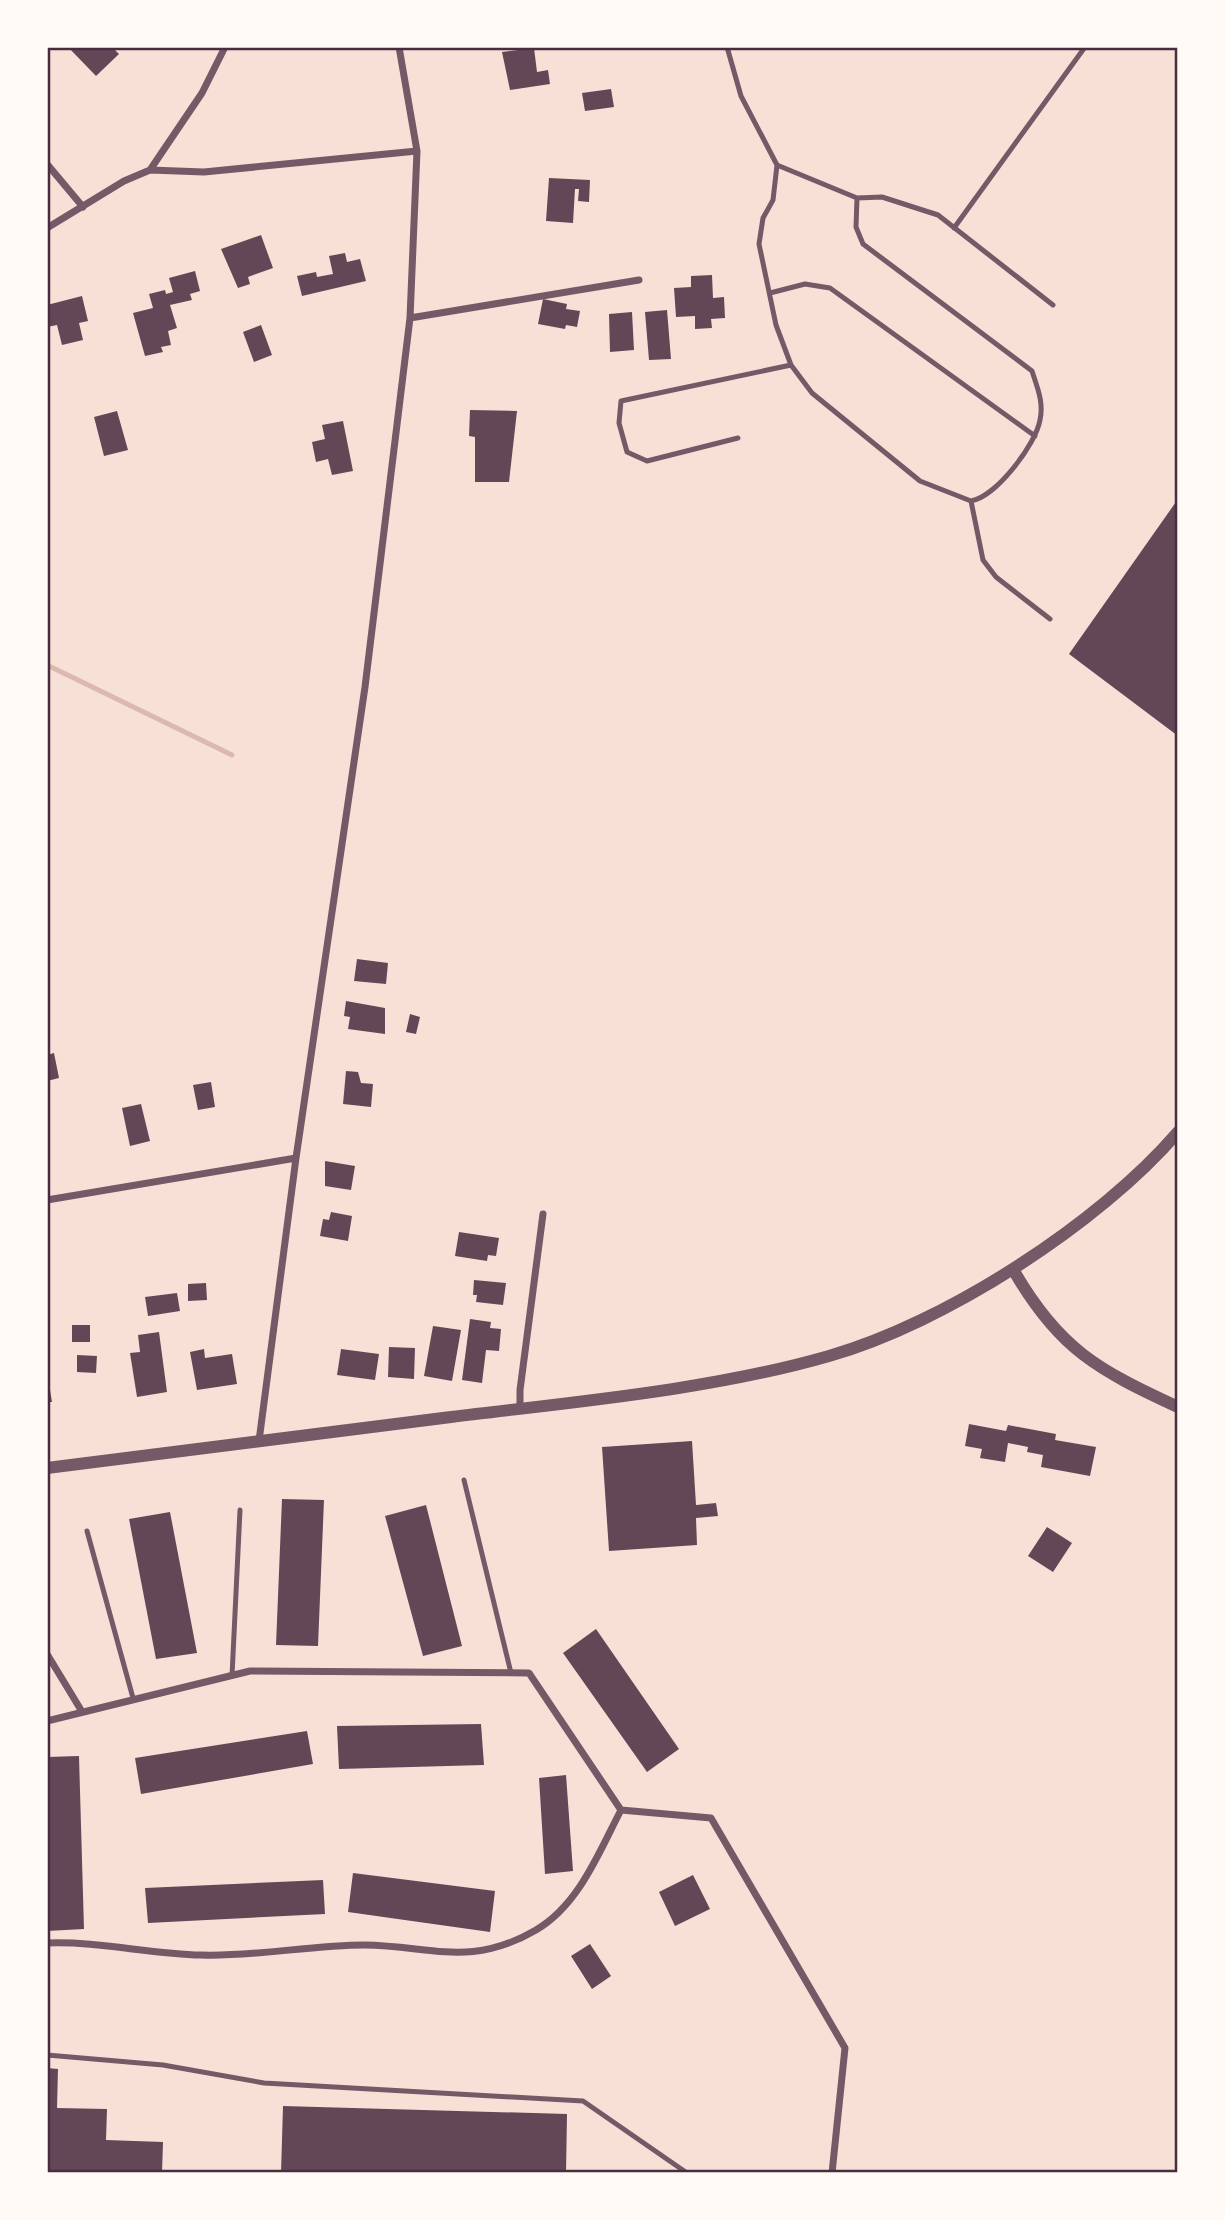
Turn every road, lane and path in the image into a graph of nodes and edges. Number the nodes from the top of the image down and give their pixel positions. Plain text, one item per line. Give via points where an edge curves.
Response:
1 (225, 47) edge
2 (399, 47) edge
3 (727, 47) edge
4 (1085, 47) edge
5 (417, 151) junction
6 (47, 164) edge
7 (777, 165) junction
8 (150, 170) junction
9 (857, 198) junction
10 (83, 207) junction
11 (47, 228) edge
12 (954, 228) junction
13 (639, 280) dead end
14 (770, 293) junction
15 (1053, 304) dead end
16 (410, 318) junction
17 (791, 365) junction
18 (1035, 436) junction
19 (738, 438) dead end
20 (971, 501) junction
21 (1050, 619) dead end
22 (1178, 1132) edge
23 (296, 1158) junction
24 (47, 1200) edge
25 (543, 1214) dead end
26 (1014, 1271) junction
27 (1178, 1407) edge
28 (520, 1408) junction
29 (260, 1441) junction
30 (47, 1468) edge
31 (464, 1480) dead end
32 (240, 1510) dead end
33 (87, 1531) dead end
34 (47, 1654) edge
35 (511, 1674) junction
36 (232, 1676) junction
37 (133, 1698) junction
38 (80, 1710) junction
39 (47, 1721) edge
40 (621, 1810) junction
41 (47, 1943) edge
42 (47, 2056) edge
43 (687, 2173) edge
44 (832, 2173) edge

1 - 8 street via 202,93
2 - 5 street
3 - 7 lane via 741,96
4 - 12 lane
5 - 8 street via 204,172
5 - 16 street
6 - 10 street
7 - 9 lane
7 - 14 lane via 773,200 763,218 759,244
8 - 10 street
9 - 12 lane via 882,197 938,215
9 - 18 lane via 856,227 863,244 1032,371 1041,399
10 - 11 street
12 - 15 lane
13 - 16 street
14 - 17 lane
14 - 18 lane via 805,284 830,288
16 - 23 street via 365,687
17 - 19 lane via 621,401 619,423 626,452 647,461
17 - 20 lane via 812,393 920,481
18 - 20 lane via 997,486
20 - 21 lane via 983,560 996,578
22 - 26 street via 1120,1190
23 - 24 street
23 - 29 street
25 - 28 street
26 - 27 street via 1036,1309 1098,1368
26 - 28 street via 911,1323 831,1356 724,1379
28 - 29 street
29 - 30 street
31 - 35 lane
32 - 36 lane
33 - 37 lane
34 - 38 street
35 - 36 street via 250,1671
35 - 40 street via 529,1674
36 - 37 street
37 - 38 street
38 - 39 street
40 - 41 street via 573,1897 559,1913 536,1930 471,1954 323,1945 201,1955 83,1941
40 - 44 street via 711,1818 845,2049
42 - 43 lane via 163,2065 264,2083 583,2101

